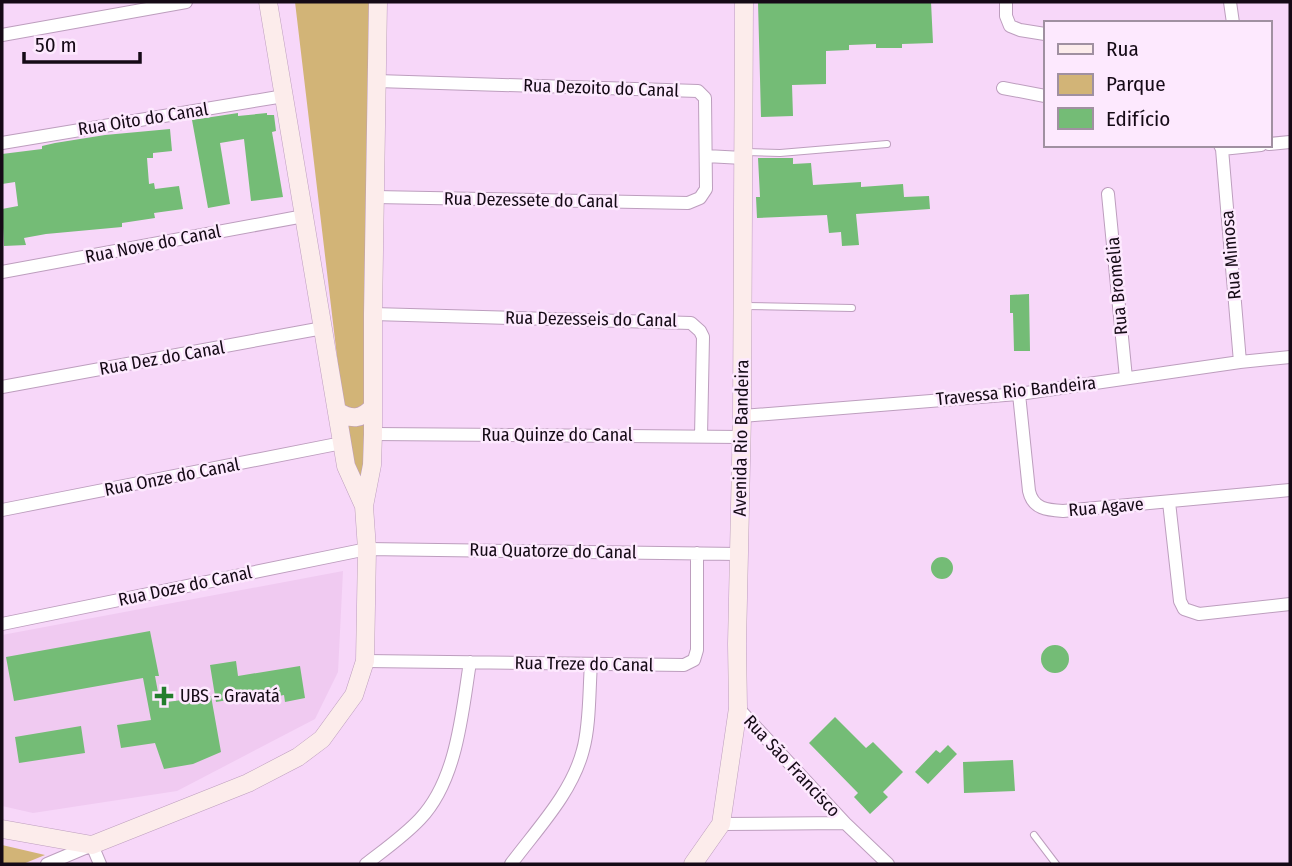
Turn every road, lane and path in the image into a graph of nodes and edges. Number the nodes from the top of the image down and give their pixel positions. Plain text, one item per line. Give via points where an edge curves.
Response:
1 (186, 2) edge
2 (268, 2) edge
3 (378, 2) edge
4 (744, 2) edge
5 (1006, 2) edge
6 (1230, 2) edge
7 (1233, 21) edge
8 (1044, 34) edge
9 (2, 35) edge
10 (377, 81) junction
11 (1003, 88) dead end
12 (284, 96) junction
13 (1044, 96) edge
14 (1290, 142) edge
15 (2, 143) edge
16 (887, 144) dead end
17 (1271, 144) edge
18 (1221, 147) edge
19 (743, 155) junction
20 (706, 156) junction
21 (1108, 194) dead end
22 (374, 197) junction
23 (688, 203) joint
24 (304, 216) junction
25 (2, 272) edge
26 (742, 306) junction
27 (852, 308) dead end
28 (373, 314) junction
29 (323, 328) junction
30 (1290, 357) edge
31 (1240, 362) junction
32 (1126, 378) junction
33 (2, 387) edge
34 (1020, 394) junction
35 (373, 407) junction
36 (337, 411) junction
37 (742, 416) junction
38 (373, 434) junction
39 (701, 436) junction
40 (741, 437) junction
41 (342, 443) junction
42 (1290, 490) edge
43 (1169, 502) junction
44 (364, 506) junction
45 (2, 510) edge
46 (367, 549) junction
47 (697, 553) junction
48 (739, 554) junction
49 (1290, 604) edge
50 (2, 624) edge
51 (365, 661) junction
52 (470, 662) junction
53 (591, 664) junction
54 (738, 708) junction
55 (845, 823) junction
56 (722, 824) junction
57 (2, 829) edge
58 (1034, 835) dead end
59 (92, 845) junction
60 (47, 864) edge
61 (100, 864) edge
62 (366, 864) edge
63 (511, 864) edge
64 (693, 864) edge
65 (888, 864) edge
66 (1056, 864) edge

1 - 9 street
2 - 12 street
3 - 10 street
4 - 19 street, Avenida Rio Bandeira
5 - 8 street via 1010,26
6 - 7 street
10 - 20 street, Rua Dezoito do Canal via 698,91 705,98
10 - 22 street
11 - 13 street
12 - 15 street, Rua Oito do Canal
12 - 24 street
14 - 17 street
16 - 19 lane
18 - 31 street, Rua Mimosa
19 - 20 street
19 - 26 street, Avenida Rio Bandeira
20 - 23 street, Rua Dezoito do Canal via 706,189
21 - 32 street, Rua Bromélia
22 - 23 street, Rua Dezessete do Canal
22 - 28 street
24 - 25 street, Rua Nove do Canal
24 - 29 street
26 - 27 lane
26 - 37 street, Avenida Rio Bandeira
28 - 35 street
28 - 39 street, Rua Dezesseis do Canal via 691,323 703,337
29 - 33 street, Rua Dez do Canal
29 - 36 street
30 - 31 street, Travessa Rio Bandeira
31 - 32 street, Travessa Rio Bandeira
32 - 34 street, Travessa Rio Bandeira
34 - 37 street, Travessa Rio Bandeira
34 - 43 street, Rua Agave via 1029,491 1035,505 1063,511
35 - 36 street via 356,418
35 - 38 street
36 - 41 street
37 - 40 street, Avenida Rio Bandeira
38 - 39 street, Rua Quinze do Canal
38 - 44 street
39 - 40 street, Rua Quinze do Canal
40 - 48 street, Avenida Rio Bandeira
41 - 44 street via 346,466
41 - 45 street, Rua Onze do Canal
42 - 43 street, Rua Agave
43 - 49 street via 1184,609 1199,614
44 - 46 street
46 - 47 street, Rua Quatorze do Canal
46 - 50 street, Rua Doze do Canal
46 - 51 street
47 - 48 street, Rua Quatorze do Canal
47 - 53 street, Rua Treze do Canal via 694,660 684,665
48 - 54 street, Avenida Rio Bandeira
51 - 52 street, Rua Treze do Canal
51 - 59 street via 354,695 337,721 323,739 298,757 248,783
52 - 53 street, Rua Treze do Canal
52 - 62 street via 458,741 441,788 421,818
53 - 63 street via 584,748 578,766
54 - 55 street, Rua São Francisco
54 - 56 street, Avenida Rio Bandeira
55 - 56 street, Rua São Francisco
55 - 65 street, Rua São Francisco
56 - 64 street, Avenida Rio Bandeira
57 - 59 street
58 - 66 lane
59 - 60 street
59 - 61 street

